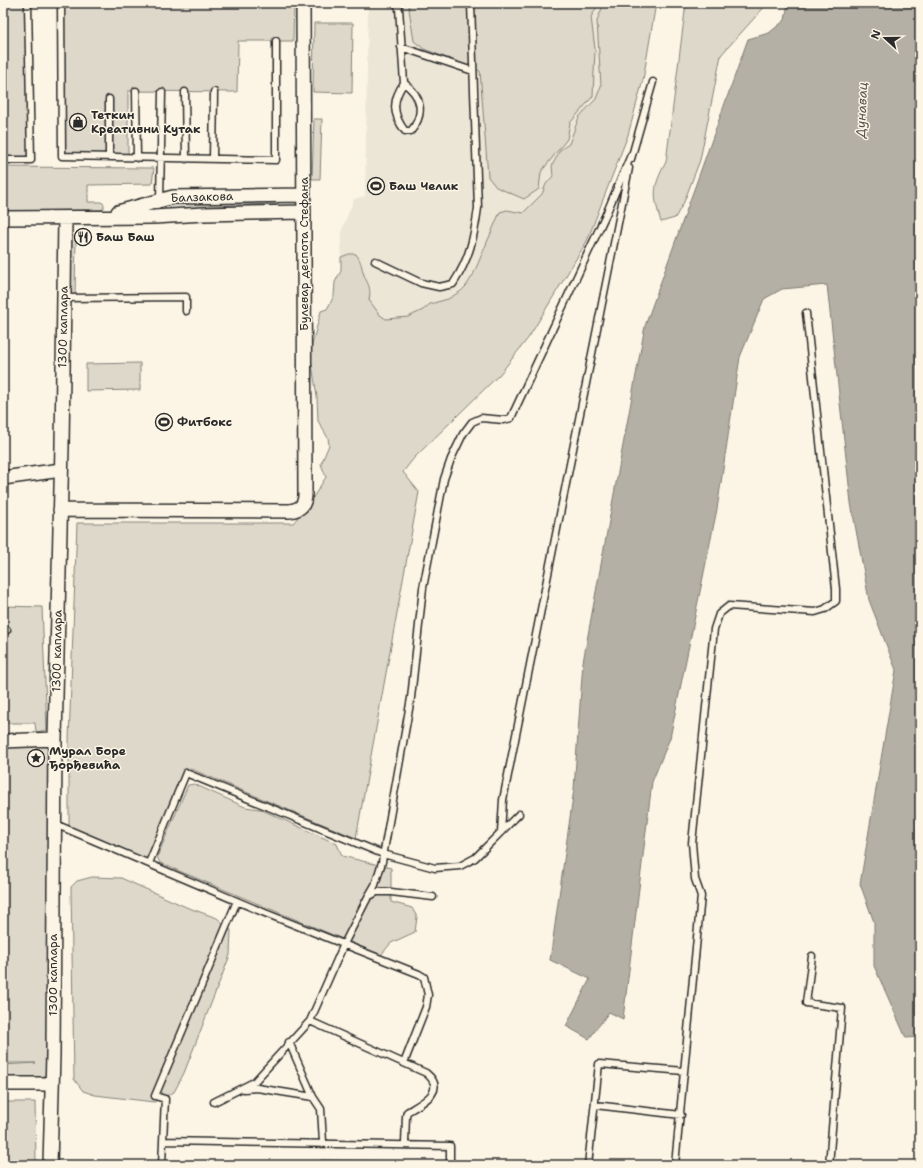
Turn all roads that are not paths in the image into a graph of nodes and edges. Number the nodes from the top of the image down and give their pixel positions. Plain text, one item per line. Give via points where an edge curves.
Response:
1 (28, 3) edge
2 (61, 3) edge
3 (303, 3) edge
4 (396, 3) edge
5 (471, 3) edge
6 (276, 41) dead end
7 (401, 47) junction
8 (473, 71) junction
9 (653, 82) dead end
10 (404, 83) junction
11 (136, 91) dead end
12 (162, 92) dead end
13 (185, 92) dead end
14 (214, 92) dead end
15 (109, 100) dead end
16 (632, 155) junction
17 (110, 157) junction
18 (137, 158) junction
19 (162, 158) junction
20 (186, 159) junction
21 (213, 159) junction
22 (3, 160) edge
23 (303, 195) junction
24 (160, 200) junction
25 (303, 212) junction
26 (103, 217) junction
27 (3, 218) edge
28 (64, 218) junction
29 (375, 261) dead end
30 (64, 298) junction
31 (186, 311) dead end
32 (806, 313) dead end
33 (61, 470) junction
34 (3, 478) edge
35 (60, 510) junction
36 (56, 739) junction
37 (3, 741) edge
38 (519, 814) dead end
39 (55, 824) junction
40 (501, 832) junction
41 (383, 854) junction
42 (149, 863) junction
43 (368, 897) junction
44 (433, 897) dead end
45 (237, 901) junction
46 (344, 944) junction
47 (812, 956) dead end
48 (310, 1021) junction
49 (290, 1042) junction
50 (404, 1063) junction
51 (684, 1071) junction
52 (3, 1084) edge
53 (52, 1084) junction
54 (242, 1089) junction
55 (313, 1097) junction
56 (214, 1102) dead end
57 (595, 1105) junction
58 (680, 1114) junction
59 (163, 1141) junction
60 (323, 1142) junction
61 (405, 1144) junction
62 (50, 1165) edge
63 (162, 1165) edge
64 (450, 1165) edge
65 (588, 1165) edge
66 (675, 1165) edge
67 (829, 1165) edge

1 - 22 lane via 31,160
2 - 17 lane via 62,156
3 - 23 street, Булевар деспота Стефана
4 - 7 lane
5 - 8 lane
6 - 21 lane via 276,160
7 - 8 lane
7 - 10 lane
8 - 29 lane via 478,208 473,238 464,267 453,284 439,287 421,283
9 - 16 lane
10 - 10 lane via 398,92 395,112 398,123 405,131 411,131 420,116 421,108 415,92
11 - 18 lane
12 - 19 lane
13 - 20 lane
14 - 21 lane
15 - 17 lane
16 - 40 lane via 503,800
16 - 41 lane via 511,418 480,418 472,422 462,434 450,458 423,588 411,698
17 - 18 lane
18 - 19 lane
19 - 20 lane
19 - 24 lane
20 - 21 lane
23 - 24 street, Балзакова via 173,197
23 - 25 street, Булевар деспота Стефана
24 - 26 street, Балзакова
25 - 26 street, Балзакова
25 - 35 street, Булевар деспота Стефана via 305,494 302,505 290,511
26 - 28 street, Балзакова
27 - 28 street, Балзакова
28 - 30 street, 1300 каплара
30 - 31 lane via 186,297
30 - 33 street, 1300 каплара
32 - 51 lane via 836,601 815,612 729,606 719,614 714,629 692,843 695,879 701,896
33 - 34 street
33 - 35 street, 1300 каплара
35 - 36 street, 1300 каплара
36 - 37 street
36 - 39 street, 1300 каплара
38 - 40 lane
39 - 42 lane
39 - 53 street, 1300 каплара
40 - 41 lane via 476,858 460,866 435,868
41 - 42 lane via 186,773
41 - 43 lane via 379,874
42 - 45 lane
43 - 44 lane via 377,892
43 - 46 lane
45 - 46 lane
45 - 59 lane via 155,1096 165,1099
46 - 48 lane
46 - 50 lane via 424,978 428,995 426,1007
47 - 67 lane via 806,1002 842,1008
48 - 49 lane
48 - 50 lane
49 - 54 lane via 254,1082
49 - 55 lane
50 - 61 lane via 426,1073 434,1084 428,1100 407,1112
51 - 57 lane via 599,1064
51 - 58 lane
52 - 53 street
53 - 62 street, 1300 каплара
54 - 55 lane via 257,1088
54 - 56 lane
55 - 60 lane via 321,1109
57 - 58 lane
57 - 65 lane
58 - 66 lane
59 - 60 lane
59 - 63 lane
60 - 61 lane
61 - 64 lane via 450,1146

